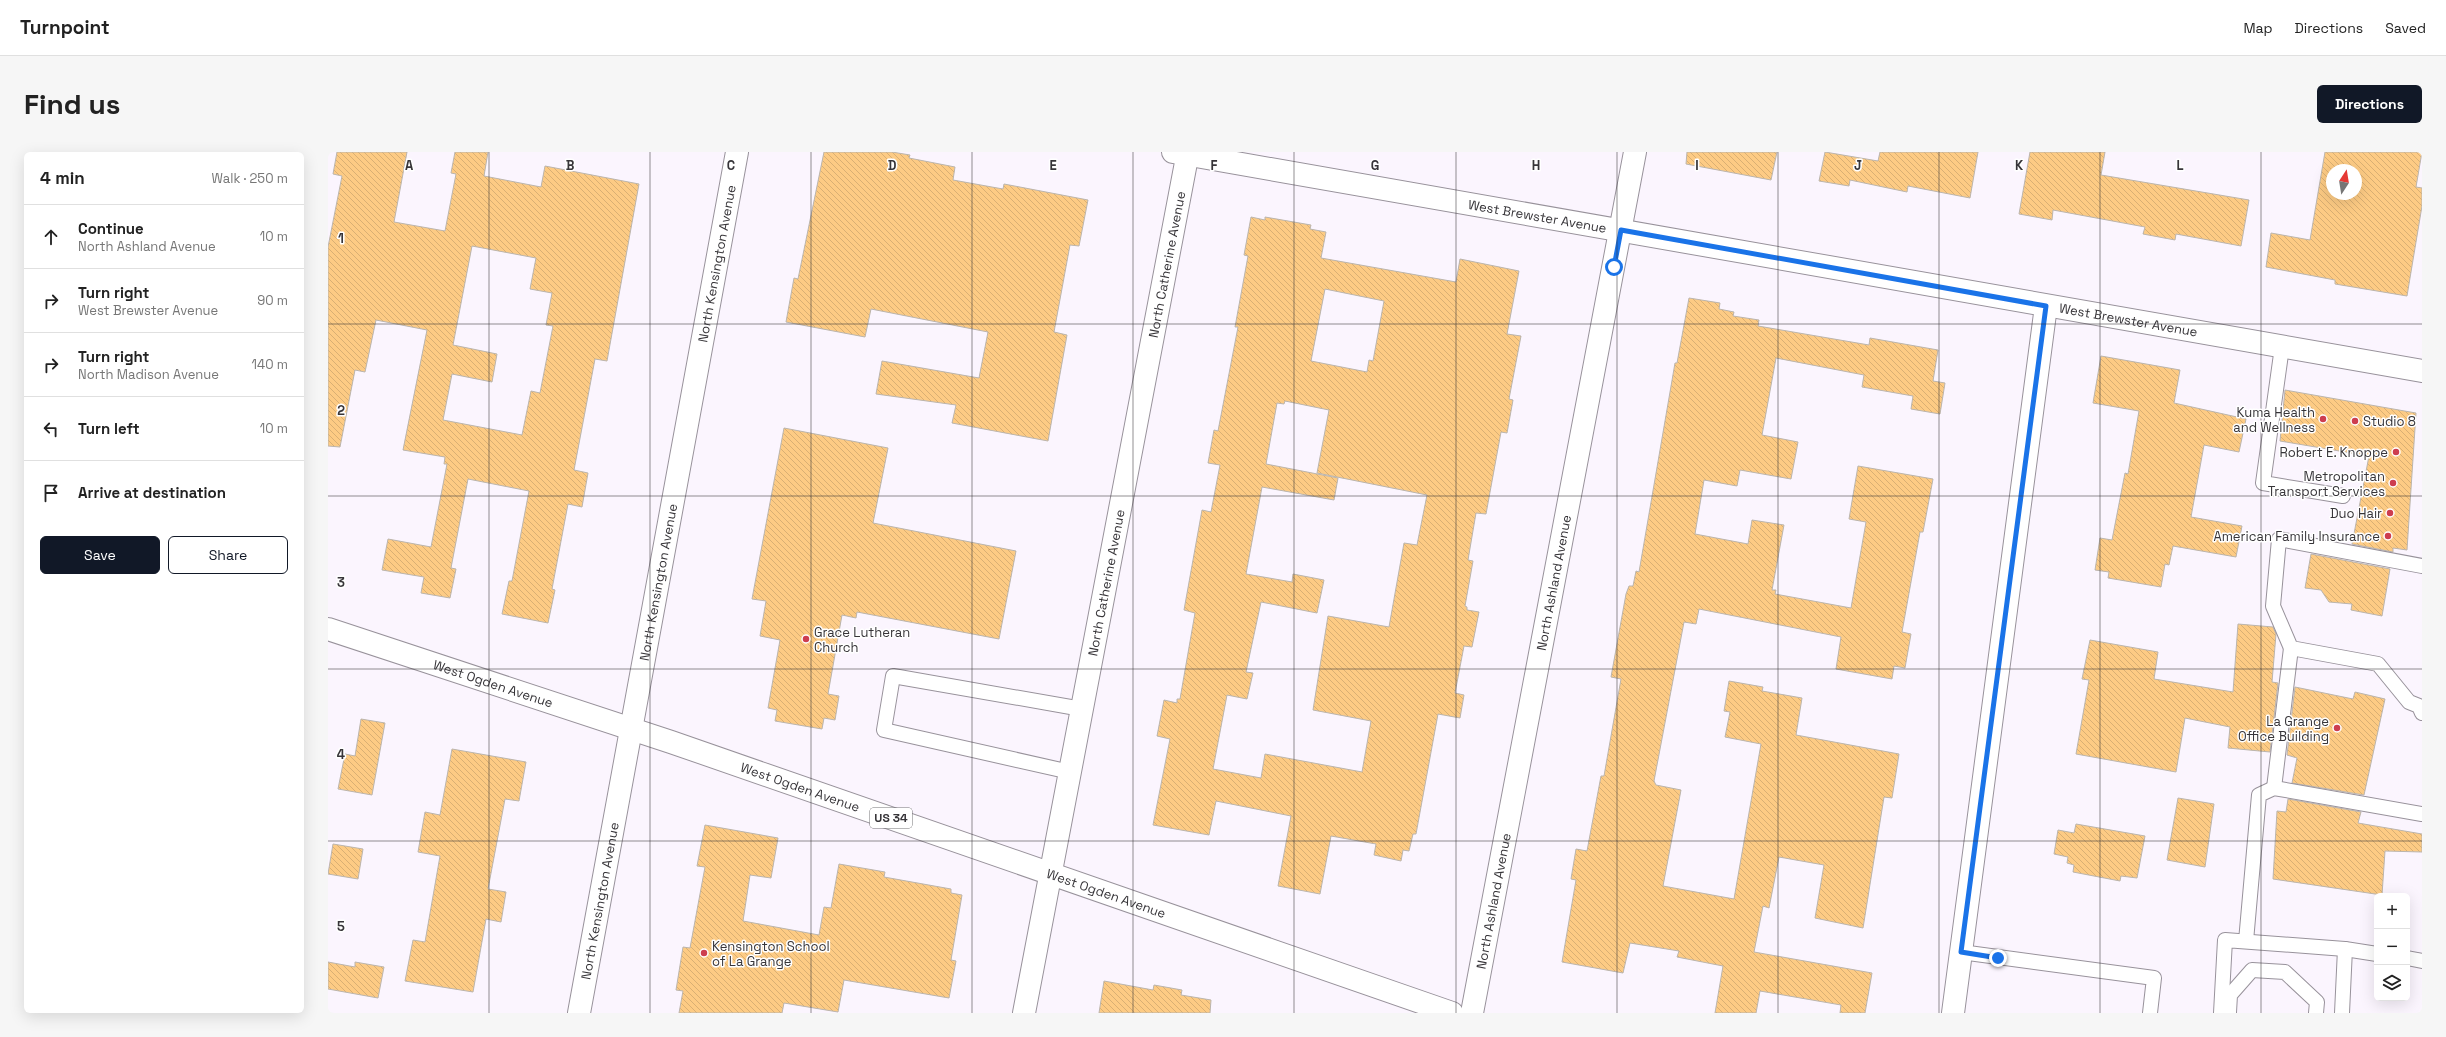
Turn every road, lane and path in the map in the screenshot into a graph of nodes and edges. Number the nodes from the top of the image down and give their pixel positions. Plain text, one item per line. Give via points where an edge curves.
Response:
1 (737, 152) edge
2 (1635, 152) edge
3 (1183, 153) edge
4 (1621, 230) junction
5 (2046, 306) junction
6 (2282, 347) junction
7 (2422, 371) edge
8 (2343, 496) dead end
9 (2422, 566) edge
10 (328, 629) edge
11 (2291, 648) junction
12 (1082, 709) junction
13 (2422, 713) edge
14 (630, 728) junction
15 (1070, 772) junction
16 (2274, 788) junction
17 (2422, 814) edge
18 (1050, 873) junction
19 (2246, 941) junction
20 (2345, 949) junction
21 (1961, 952) junction
22 (2374, 954) edge
23 (2410, 959) edge
24 (2422, 961) edge
25 (578, 1013) edge
26 (1024, 1013) edge
27 (1452, 1013) edge
28 (1472, 1013) edge
29 (1953, 1013) edge
30 (2150, 1013) edge
31 (2221, 1013) edge
32 (2229, 1013) edge
33 (2316, 1013) edge
34 (2342, 1013) edge

1 - 14 street, North Kensington Avenue
2 - 4 street, North Ashland Avenue
3 - 4 street, West Brewster Avenue
3 - 12 street, North Catherine Avenue
4 - 5 street, West Brewster Avenue
4 - 28 street, North Ashland Avenue
5 - 6 street, West Brewster Avenue
5 - 21 street
6 - 7 street, West Brewster Avenue
6 - 8 lane via 2263,483
9 - 11 lane via 2279,539 2273,606
10 - 14 street, West Ogden Avenue / US 34
11 - 13 lane via 2378,664 2409,702 2419,706
11 - 16 lane
12 - 15 street, North Catherine Avenue
12 - 15 lane via 893,676 884,730
14 - 18 street, West Ogden Avenue / US 34
14 - 25 street, North Kensington Avenue
15 - 18 street, North Catherine Avenue
16 - 17 lane
16 - 19 lane via 2259,795
18 - 26 street, North Catherine Avenue
18 - 27 street, West Ogden Avenue / US 34
19 - 20 lane
19 - 31 lane via 2226,940
20 - 22 lane
20 - 34 lane
21 - 29 street
21 - 30 lane via 2154,978
23 - 24 lane
32 - 33 lane via 2230,995 2252,970 2285,972 2317,1002

